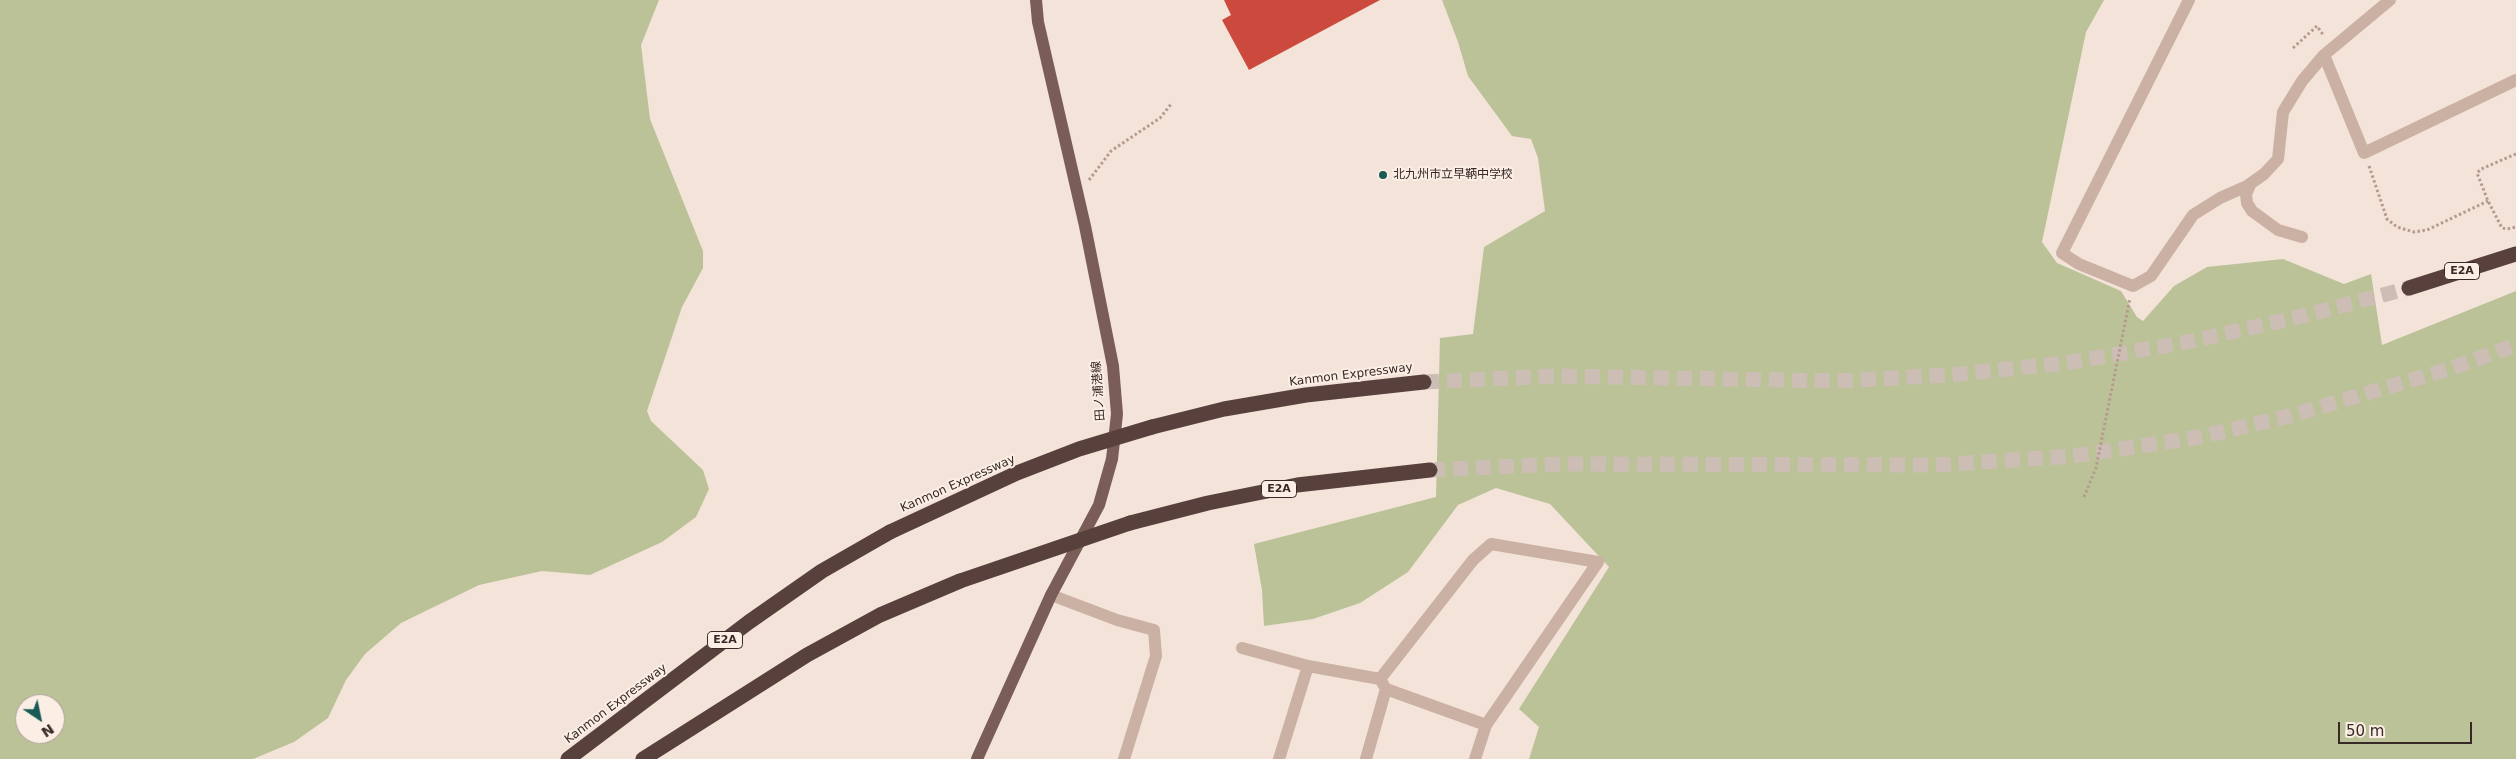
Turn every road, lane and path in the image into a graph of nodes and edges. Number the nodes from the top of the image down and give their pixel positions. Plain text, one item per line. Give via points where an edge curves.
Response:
1 (1036, 0) edge
2 (2189, 0) edge
3 (2388, 1) edge
4 (2293, 48) dead end
5 (2328, 52) junction
6 (2516, 80) edge
7 (1172, 103) dead end
8 (2364, 153) junction
9 (2516, 154) edge
10 (2251, 183) junction
11 (1076, 188) junction
12 (2488, 201) junction
13 (2516, 227) edge
14 (2302, 237) dead end
15 (2516, 254) edge
16 (2133, 286) junction
17 (2409, 288) tunnel mouth
18 (1424, 382) tunnel mouth
19 (1430, 470) tunnel mouth
20 (2084, 497) dead end
21 (1051, 595) junction
22 (1242, 648) dead end
23 (1308, 666) junction
24 (1383, 684) junction
25 (1486, 725) junction
26 (568, 759) edge
27 (643, 759) edge
28 (977, 759) edge
29 (1124, 759) edge
30 (1279, 759) edge
31 (1366, 759) edge
32 (1475, 759) edge

1 - 11 main road, 田ノ浦港線 via 1038,22
2 - 16 street via 2062,253 2079,264
3 - 5 street
4 - 5 path via 2317,26
5 - 8 street
5 - 10 street via 2302,81 2283,112 2278,159
6 - 8 street
7 - 11 path via 1160,118 1111,151 1085,185
8 - 12 path via 2387,219 2397,226 2414,232 2427,230
9 - 12 path via 2478,173
10 - 14 street via 2246,194 2252,211 2278,230
10 - 16 street via 2193,215 2151,276
11 - 21 main road, 田ノ浦港線 via 1113,366 1117,414 1112,459 1098,505
12 - 13 path via 2502,228
15 - 17 highway, E2A
16 - 20 path via 2096,468
18 - 26 highway, Kanmon Expressway / E2A, bridge via 1306,395 1224,409 1152,426 1017,473 890,532 822,572 749,622
19 - 27 highway, E2A, bridge via 1297,485 1208,503 1130,523 960,581 880,615 807,655
21 - 28 main road, 田ノ浦港線
21 - 29 street via 1154,630 1156,656
22 - 23 street
23 - 24 street
23 - 30 street
24 - 25 street
24 - 25 street via 1473,560 1491,544 1598,562
24 - 31 street
25 - 32 street

